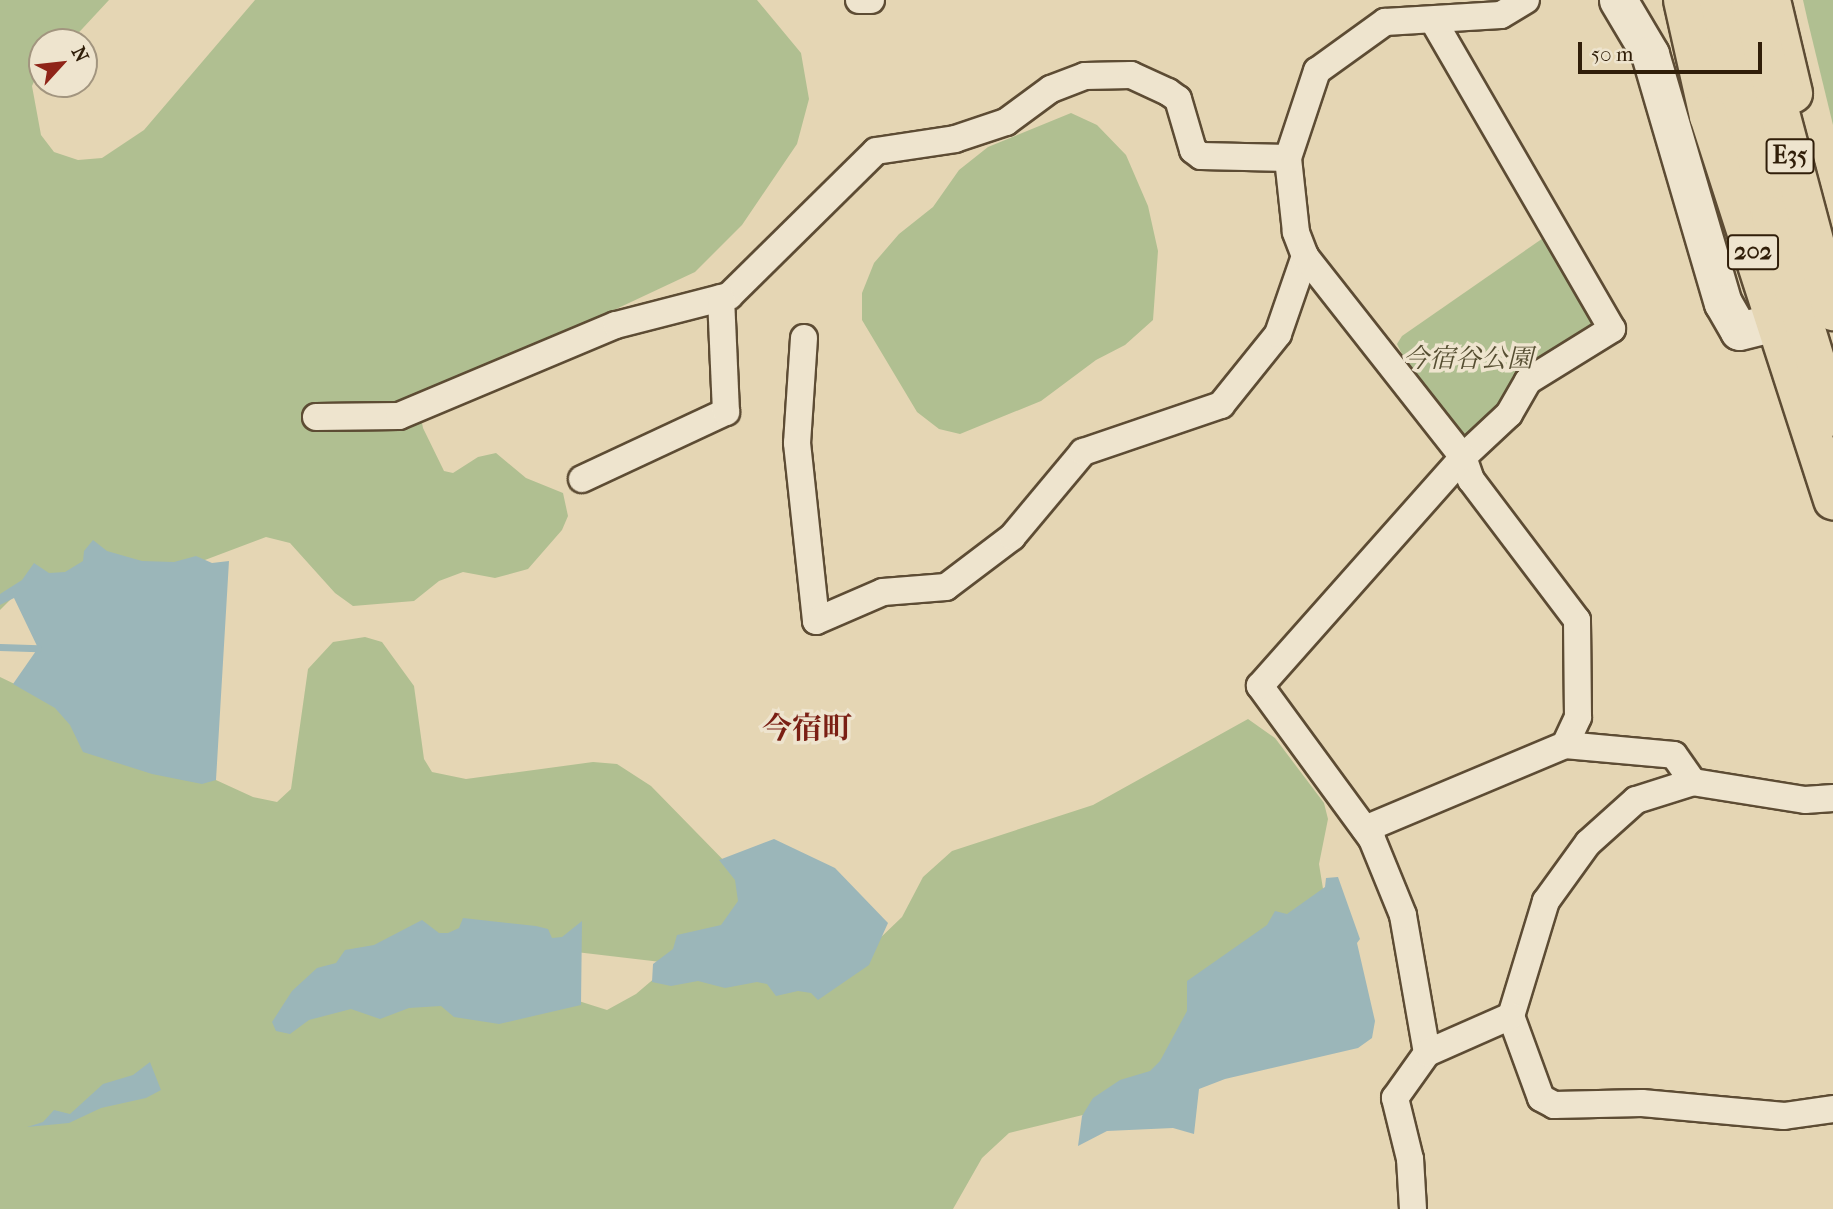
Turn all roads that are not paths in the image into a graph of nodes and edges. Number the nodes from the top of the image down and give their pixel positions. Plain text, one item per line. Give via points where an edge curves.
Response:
1 (859, 0) edge
2 (871, 0) edge
3 (1526, 0) edge
4 (1618, 0) edge
5 (1683, 0) edge
6 (1719, 0) edge
7 (1750, 0) edge
8 (1771, 0) edge
9 (1433, 20) junction
10 (1288, 159) junction
11 (1833, 247) edge
12 (1304, 256) junction
13 (721, 298) junction
14 (1833, 312) edge
15 (1774, 322) junction
16 (804, 338) dead end
17 (316, 417) dead end
18 (1833, 417) edge
19 (1463, 457) junction
20 (582, 479) dead end
21 (1833, 500) edge
22 (1565, 745) junction
23 (1693, 782) junction
24 (1833, 798) edge
25 (1365, 829) junction
26 (1511, 1016) junction
27 (1427, 1053) junction
28 (1833, 1109) edge
29 (1413, 1209) edge

1 - 2 street
3 - 9 street via 1501,15
4 - 15 main road via 1650,54 1723,303 1740,331
5 - 15 highway, 202 via 1709,116
6 - 18 highway, E35 via 1771,216
7 - 14 highway, E35
8 - 11 highway
9 - 10 street via 1385,22 1318,71
9 - 19 street via 1612,330 1528,381 1509,414
10 - 12 street via 1296,232
10 - 13 street via 1201,156 1193,150 1178,99 1168,92 1131,75 1085,76 1051,89 1006,122 955,139 876,151 729,296
12 - 16 street via 1278,334 1221,405 1083,452 1012,537 946,587 883,592 816,621 797,443
12 - 19 street
13 - 17 street via 616,325 400,416
13 - 20 street via 726,412
15 - 21 highway, 202
19 - 22 street via 1471,480 1577,620 1578,717
19 - 25 street via 1260,686
22 - 23 street via 1674,755
22 - 25 street
23 - 24 street via 1805,800
23 - 26 street via 1636,800 1588,844 1546,901
25 - 27 street via 1403,915
26 - 27 street
26 - 28 street via 1541,1098 1555,1105 1655,1104 1784,1116
27 - 29 street via 1395,1098 1409,1159

